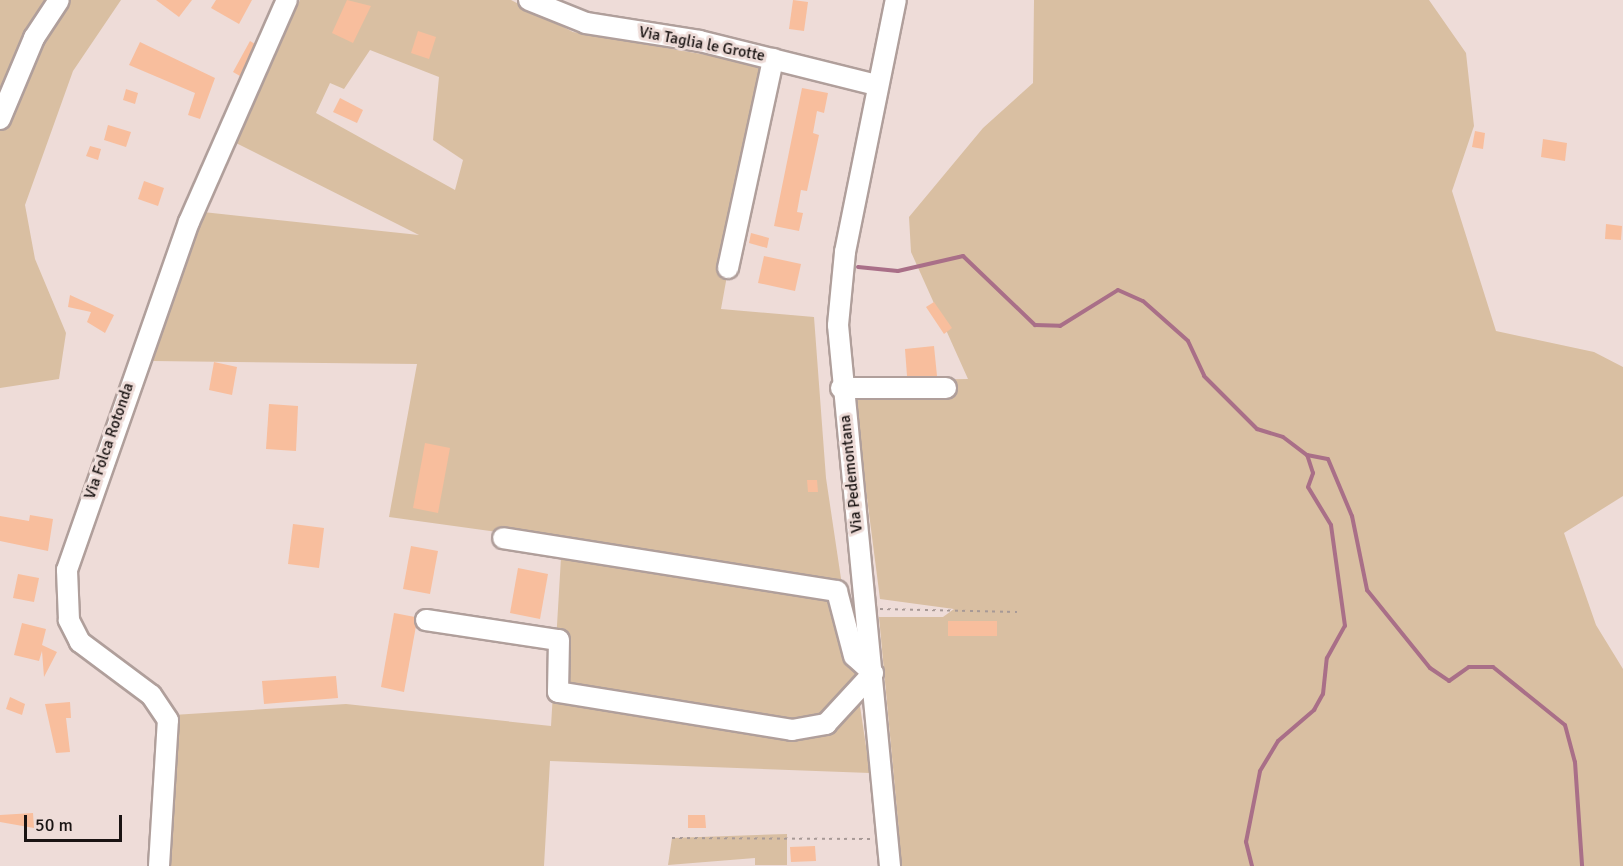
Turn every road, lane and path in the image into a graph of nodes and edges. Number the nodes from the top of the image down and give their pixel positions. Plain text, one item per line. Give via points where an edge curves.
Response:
1 (59, 0) edge
2 (287, 0) edge
3 (529, 0) edge
4 (896, 0) edge
5 (773, 59) junction
6 (877, 85) junction
7 (0, 119) edge
8 (728, 268) dead end
9 (841, 388) junction
10 (946, 388) dead end
11 (503, 538) dead end
12 (866, 609) junction
13 (1017, 612) dead end
14 (426, 620) dead end
15 (873, 673) junction
16 (672, 838) dead end
17 (890, 839) junction
18 (159, 866) edge
19 (890, 866) edge

1 - 7 street via 34,38
2 - 18 street, Via Folca Rotonda via 189,222 67,570 69,621 80,642 152,695 168,720
3 - 5 street, Via Taglia le Grotte via 586,23 700,40
4 - 6 street, Via Pedemontana
5 - 6 street, Via Taglia le Grotte
5 - 8 street
6 - 9 street, Via Pedemontana via 840,282
9 - 10 street
9 - 12 street, Via Pedemontana
11 - 15 street via 837,591 854,656
12 - 13 path
12 - 15 street, Via Pedemontana
14 - 15 street via 560,640 558,692 800,730 826,724
15 - 17 street, Via Pedemontana
16 - 17 path
17 - 19 street, Via Pedemontana

